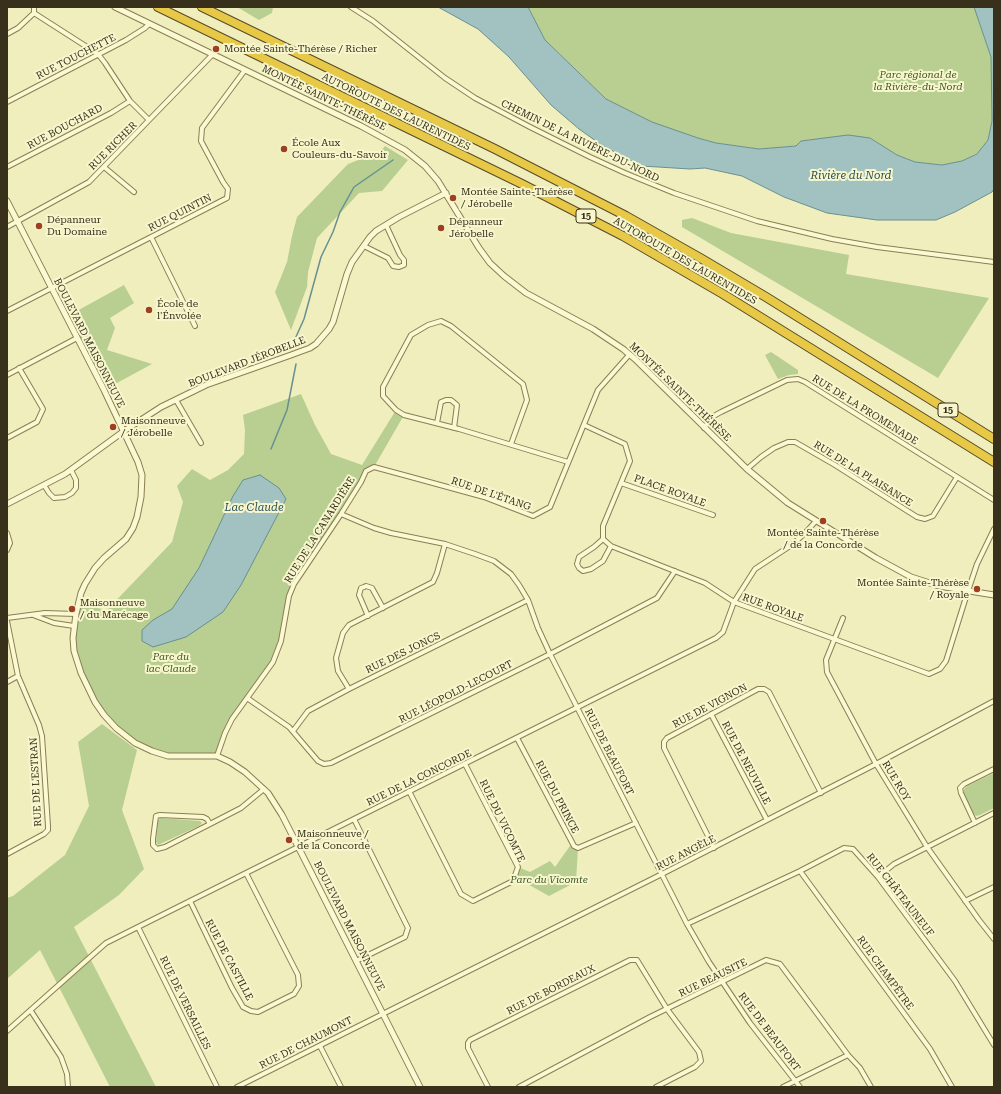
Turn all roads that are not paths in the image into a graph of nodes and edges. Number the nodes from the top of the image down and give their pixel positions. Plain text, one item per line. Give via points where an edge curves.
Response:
1 (34, 7) edge
2 (115, 7) edge
3 (158, 7) edge
4 (202, 7) edge
5 (351, 7) edge
6 (34, 13) junction
7 (149, 24) junction
8 (7, 34) edge
9 (98, 54) junction
10 (213, 54) junction
11 (245, 70) junction
12 (130, 101) junction
13 (7, 102) edge
14 (149, 120) junction
15 (7, 167) edge
16 (104, 167) junction
17 (134, 192) dead end
18 (446, 193) junction
19 (7, 201) edge
20 (17, 221) junction
21 (386, 225) junction
22 (7, 227) edge
23 (151, 237) junction
24 (364, 246) junction
25 (994, 262) edge
26 (51, 288) junction
27 (7, 310) edge
28 (195, 326) dead end
29 (77, 338) junction
30 (629, 355) junction
31 (20, 368) junction
32 (7, 375) edge
33 (176, 400) junction
34 (436, 423) junction
35 (584, 425) junction
36 (454, 428) junction
37 (704, 428) junction
38 (124, 431) junction
39 (7, 438) edge
40 (994, 439) edge
41 (201, 443) dead end
42 (511, 444) junction
43 (568, 462) junction
44 (994, 462) edge
45 (374, 467) joint
46 (747, 469) junction
47 (71, 470) junction
48 (957, 477) junction
49 (621, 483) junction
50 (44, 485) junction
51 (994, 500) edge
52 (7, 504) edge
53 (341, 514) junction
54 (714, 515) dead end
55 (816, 520) junction
56 (994, 529) edge
57 (7, 533) edge
58 (602, 539) junction
59 (445, 544) junction
60 (611, 546) junction
61 (7, 550) edge
62 (675, 571) junction
63 (968, 591) junction
64 (994, 595) edge
65 (528, 600) junction
66 (734, 602) junction
67 (383, 608) junction
68 (76, 614) junction
69 (32, 615) junction
70 (368, 616) junction
71 (843, 618) dead end
72 (7, 620) edge
73 (74, 626) junction
74 (835, 639) junction
75 (550, 654) junction
76 (18, 676) junction
77 (7, 682) edge
78 (349, 689) junction
79 (247, 698) junction
80 (994, 701) edge
81 (578, 708) junction
82 (711, 714) junction
83 (293, 731) junction
84 (517, 738) junction
85 (217, 756) junction
86 (465, 764) junction
87 (876, 764) junction
88 (994, 769) edge
89 (264, 789) junction
90 (410, 792) junction
91 (821, 793) junction
92 (994, 813) edge
93 (354, 819) junction
94 (767, 820) junction
95 (636, 823) junction
96 (975, 823) junction
97 (210, 824) junction
98 (299, 846) junction
99 (926, 847) junction
100 (714, 848) junction
101 (7, 854) edge
102 (800, 871) junction
103 (246, 873) junction
104 (662, 874) junction
105 (878, 877) junction
106 (994, 887) edge
107 (190, 901) junction
108 (965, 901) junction
109 (687, 924) junction
110 (138, 927) junction
111 (994, 939) edge
112 (356, 962) junction
113 (722, 982) junction
114 (667, 1009) junction
115 (31, 1011) junction
116 (383, 1014) junction
117 (7, 1031) edge
118 (994, 1045) edge
119 (320, 1046) junction
120 (848, 1055) junction
121 (795, 1081) junction
122 (68, 1087) edge
123 (217, 1087) edge
124 (237, 1087) edge
125 (340, 1087) edge
126 (420, 1087) edge
127 (488, 1087) edge
128 (519, 1087) edge
129 (656, 1087) edge
130 (783, 1087) edge
131 (800, 1087) edge
132 (871, 1087) edge
133 (952, 1087) edge

1 - 6 street
2 - 7 street, MONTÉE SAINTE-THÉRÈSE
3 - 44 highway, AUTOROUTE DES LAURENTIDES / 15 via 616,232 723,294
4 - 40 highway, AUTOROUTE DES LAURENTIDES / 15 via 495,149 626,216 766,297
5 - 25 street, CHEMIN DE LA RIVIÈRE-DU-NORD via 475,98 590,157 674,193 740,216 821,236 870,246
6 - 8 street via 18,28
6 - 9 street
7 - 9 street, RUE TOUCHETTE via 133,36
7 - 10 street, MONTÉE SAINTE-THÉRÈSE
9 - 12 street
9 - 13 street, RUE TOUCHETTE
10 - 11 street, MONTÉE SAINTE-THÉRÈSE
10 - 14 street, RUE RICHER
11 - 18 street, MONTÉE SAINTE-THÉRÈSE via 396,144 428,169
11 - 23 street, RUE QUINTIN via 202,128 201,141 228,189 227,198
12 - 14 street
12 - 15 street, RUE BOUCHARD
14 - 16 street, RUE RICHER
16 - 17 street
16 - 20 street, RUE RICHER via 89,182
18 - 21 street, BOULEVARD JÉROBELLE
18 - 30 street, MONTÉE SAINTE-THÉRÈSE via 483,254 504,276 526,293 601,334
19 - 20 street, BOULEVARD MAISONNEUVE
20 - 22 street, RUE RICHER
20 - 26 street, BOULEVARD MAISONNEUVE
21 - 24 street, BOULEVARD JÉROBELLE via 373,234
21 - 24 street via 404,260 404,265 393,266 388,258
23 - 26 street, RUE QUINTIN
23 - 28 street
24 - 33 street, BOULEVARD JÉROBELLE via 347,274 333,322 316,344
26 - 27 street, RUE QUINTIN
26 - 29 street, BOULEVARD MAISONNEUVE
29 - 31 street
29 - 38 street, BOULEVARD MAISONNEUVE
30 - 35 street, RUE DE L'ÉTANG via 598,390
30 - 37 street, MONTÉE SAINTE-THÉRÈSE
31 - 32 street
31 - 39 street via 43,409 37,422
33 - 38 street, BOULEVARD JÉROBELLE
33 - 41 street
34 - 36 street
34 - 36 street via 441,402 452,400 457,405
34 - 42 street via 404,415 396,410 383,396 383,387 411,335 428,324 441,322 451,326 524,384 527,400
35 - 43 street, RUE DE L'ÉTANG
35 - 49 street via 624,444 630,461
36 - 42 street
37 - 46 street, MONTÉE SAINTE-THÉRÈSE
37 - 48 street, RUE DE LA PROMENADE via 712,417 787,380 798,379
38 - 47 street, BOULEVARD JÉROBELLE
38 - 68 street, BOULEVARD MAISONNEUVE via 142,475 137,517 126,539 104,558 90,575 81,593
42 - 43 street
43 - 45 street, RUE DE L'ÉTANG via 550,507 533,516 484,497
45 - 53 street, RUE DE LA CANARDIÈRE via 366,470
46 - 48 street, RUE DE LA PLAISANCE via 774,448 795,442 917,517 925,519 933,516
46 - 55 street, MONTÉE SAINTE-THÉRÈSE via 788,503
47 - 50 street, BOULEVARD JÉROBELLE
47 - 50 street via 76,480 76,488 65,497 54,498
48 - 51 street, RUE DE LA PROMENADE
49 - 54 street, PLACE ROYALE
49 - 58 street via 604,526
50 - 52 street, BOULEVARD JÉROBELLE
53 - 59 street, RUE DE BEAUFORT via 391,533
53 - 79 street, RUE DE LA CANARDIÈRE via 294,584 273,662
55 - 63 street, MONTÉE SAINTE-THÉRÈSE via 905,574 932,584
55 - 66 street, RUE DE LA CONCORDE via 793,544 755,569
56 - 63 street, RUE ROYALE via 982,552
57 - 61 street via 10,543
58 - 60 street, RUE ROYALE
58 - 60 street via 579,558 579,568 583,571 590,569 603,561
59 - 65 street, RUE DE BEAUFORT via 502,566 519,584
59 - 67 street via 433,582
60 - 62 street, RUE ROYALE
62 - 66 street, RUE ROYALE via 705,583
62 - 75 street, RUE LÉOPOLD-LECOURT via 657,598
63 - 64 street, MONTÉE SAINTE-THÉRÈSE
63 - 74 street, RUE ROYALE via 946,661 940,669 929,674
65 - 75 street, RUE DE BEAUFORT
65 - 78 street, RUE DES JONCS
66 - 74 street, RUE ROYALE
66 - 81 street, RUE DE LA CONCORDE via 723,632 716,638
67 - 70 street
67 - 70 street via 372,588 361,588 359,595
68 - 69 street
68 - 73 street, BOULEVARD MAISONNEUVE
69 - 72 street
69 - 73 street via 54,623
70 - 78 street via 349,625 343,632 336,658 338,671
71 - 74 street, RUE ROY
72 - 76 street, RUE DE L'ESTRAN
73 - 85 street, BOULEVARD MAISONNEUVE via 74,651 78,667 95,702 116,728 140,746 159,754
74 - 87 street, RUE ROY via 826,660 827,672
75 - 81 street, RUE DE BEAUFORT
75 - 83 street, RUE LÉOPOLD-LECOURT via 331,763 324,764 318,761
76 - 77 street
76 - 101 street, RUE DE L'ESTRAN via 42,736 48,830
78 - 83 street, RUE DES JONCS via 308,711
79 - 83 street, RUE LÉOPOLD-LECOURT
79 - 85 street, RUE DE LA CANARDIÈRE via 232,719
80 - 87 street, RUE ANGÈLE
81 - 84 street, RUE DE LA CONCORDE
81 - 95 street, RUE DE BEAUFORT
82 - 91 street, RUE DE VIGNON via 758,689 769,692
82 - 94 street, RUE DE NEUVILLE
82 - 100 street, RUE DE VIGNON via 667,738 664,748
84 - 86 street, RUE DE LA CONCORDE
84 - 95 street, RUE DU PRINCE via 574,846 578,848
85 - 89 street, BOULEVARD MAISONNEUVE via 236,766
86 - 90 street, RUE DE LA CONCORDE
86 - 90 street, RUE DU VICOMTE via 518,867 513,881 487,895 473,901 461,894
87 - 91 street, RUE ANGÈLE
87 - 99 street, RUE ROY
88 - 96 street via 960,788
89 - 97 street via 242,808
89 - 98 street, BOULEVARD MAISONNEUVE via 277,806
90 - 93 street, RUE DE LA CONCORDE
91 - 94 street, RUE ANGÈLE
92 - 96 street
93 - 98 street, RUE DE LA CONCORDE
93 - 112 street via 408,928 405,938
94 - 100 street, RUE ANGÈLE
95 - 104 street, RUE DE BEAUFORT
96 - 99 street
97 - 97 street via 203,817 158,815 155,818 153,845 157,849 165,847
98 - 103 street, RUE DE LA CONCORDE
98 - 112 street, BOULEVARD MAISONNEUVE
99 - 105 street via 894,864
99 - 108 street, RUE ROY
100 - 104 street, RUE ANGÈLE
102 - 105 street, RUE CHÂTEAUNEUF via 844,848 853,849
102 - 109 street, RUE CHÂTEAUNEUF
102 - 133 street, RUE CHAMPÊTRE via 930,1049
103 - 107 street, RUE DE LA CONCORDE
103 - 107 street, RUE DE CASTILLE via 298,975 299,986 294,994 258,1012 243,1007
104 - 109 street, RUE DE BEAUFORT
104 - 116 street, RUE ANGÈLE
105 - 118 street, RUE CHÂTEAUNEUF via 955,981
106 - 108 street
107 - 110 street, RUE DE LA CONCORDE
108 - 111 street, RUE ROY
109 - 113 street, RUE DE BEAUFORT
110 - 115 street, RUE DE LA CONCORDE via 106,943
110 - 123 street, RUE DE VERSAILLES
112 - 116 street, BOULEVARD MAISONNEUVE
113 - 114 street, RUE BEAUSITE
113 - 120 street, RUE BEAUSITE via 766,960 780,964
113 - 121 street, RUE DE BEAUFORT
114 - 127 street, RUE DE BORDEAUX via 637,960 630,960 470,1040 468,1048
114 - 128 street, RUE BEAUSITE
114 - 129 street via 699,1052 701,1061 695,1067
115 - 117 street, RUE DE LA CONCORDE
115 - 122 street via 61,1056
116 - 119 street, RUE DE CHAUMONT
116 - 126 street, BOULEVARD MAISONNEUVE
119 - 124 street, RUE DE CHAUMONT
119 - 125 street
120 - 121 street
120 - 132 street, RUE BEAUSITE via 860,1068
121 - 130 street
121 - 131 street, RUE DE BEAUFORT

